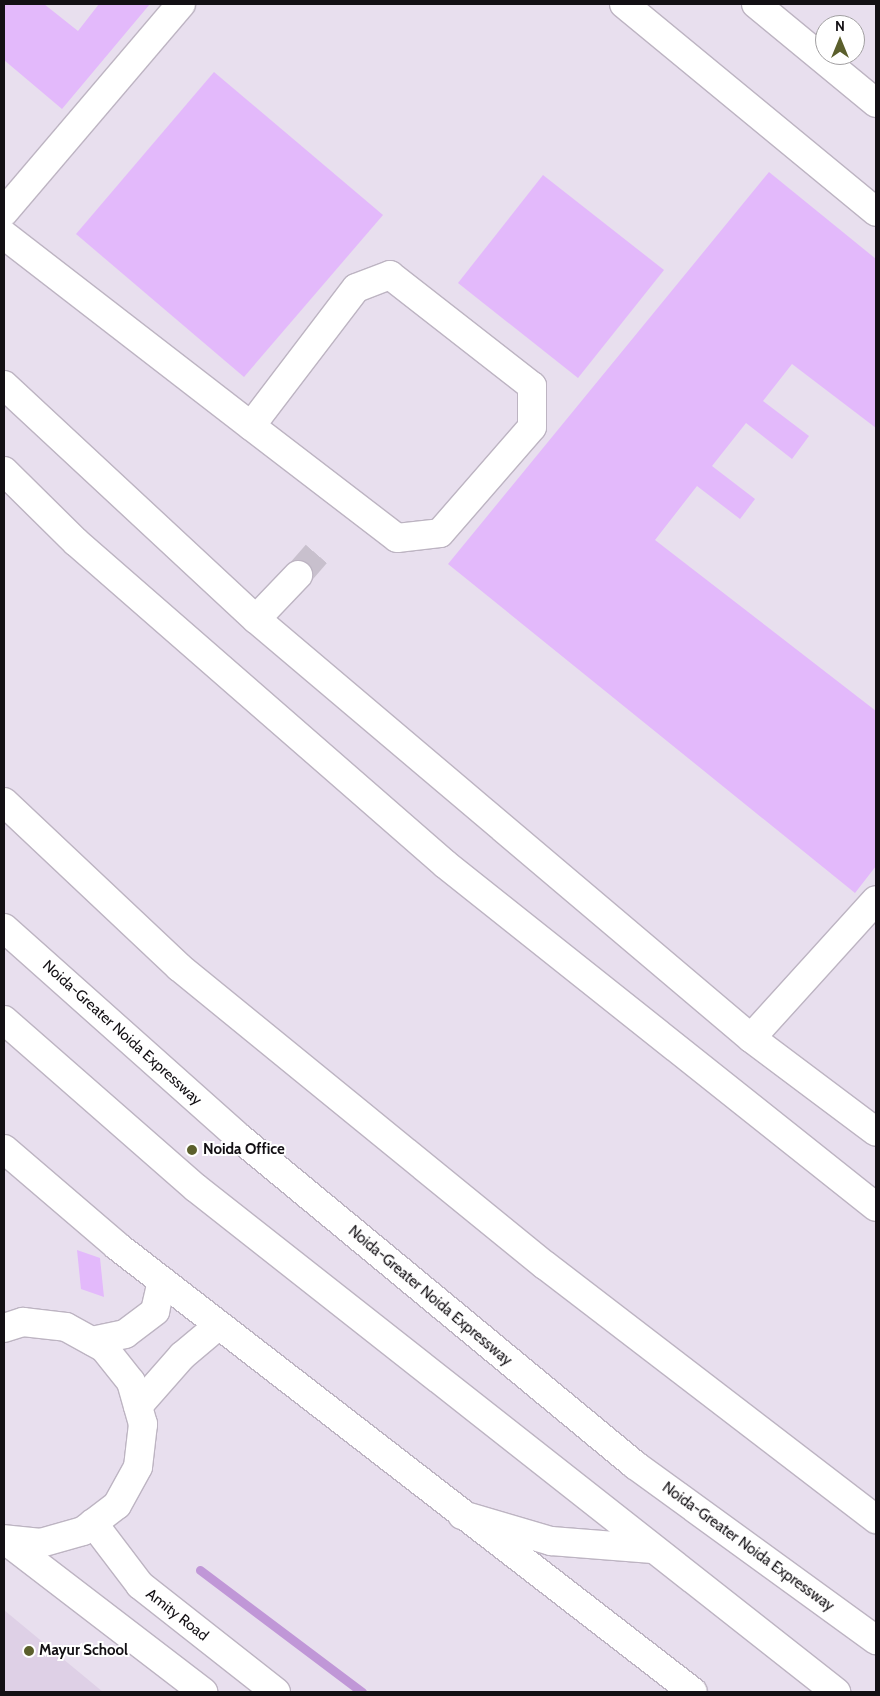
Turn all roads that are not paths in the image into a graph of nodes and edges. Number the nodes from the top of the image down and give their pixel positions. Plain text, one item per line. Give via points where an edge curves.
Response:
1 (181, 4) edge
2 (624, 4) edge
3 (756, 4) edge
4 (876, 103) edge
5 (4, 212) edge
6 (876, 212) edge
7 (4, 235) edge
8 (4, 385) edge
9 (252, 426) junction
10 (4, 471) edge
11 (298, 575) tunnel mouth
12 (256, 619) junction
13 (4, 802) edge
14 (876, 900) edge
15 (4, 928) edge
16 (4, 1020) edge
17 (751, 1038) junction
18 (876, 1132) edge
19 (4, 1149) edge
20 (876, 1207) edge
21 (162, 1281) junction
22 (10, 1318) edge
23 (218, 1325) junction
24 (92, 1342) junction
25 (138, 1406) junction
26 (462, 1515) junction
27 (876, 1519) edge
28 (93, 1523) junction
29 (4, 1540) edge
30 (654, 1549) junction
31 (876, 1640) edge
32 (203, 1692) edge
33 (276, 1692) edge
34 (693, 1692) edge
35 (836, 1692) edge

1 - 5 main road
2 - 6 main road
3 - 4 main road
7 - 9 main road
8 - 12 main road
9 - 9 main road via 397,538 440,533 532,427 532,386 390,274 356,288
10 - 20 main road via 76,542 445,864
11 - 12 main road
12 - 17 main road
13 - 27 main road via 179,967 546,1266
14 - 17 main road
15 - 31 main road, Noida-Greater Noida Expressway via 236,1135 635,1465
16 - 30 main road via 196,1188
17 - 18 main road
19 - 21 main road
21 - 23 main road
21 - 24 main road via 155,1312 125,1334
22 - 24 main road via 66,1327
23 - 25 main road via 182,1356
23 - 26 main road
24 - 25 main road via 104,1348 131,1382
25 - 28 main road via 143,1424 138,1467 117,1505
26 - 30 main road via 551,1541
26 - 34 main road
28 - 29 main road via 83,1531 41,1543
28 - 33 main road, Amity Road via 140,1585
29 - 32 main road
30 - 35 main road

